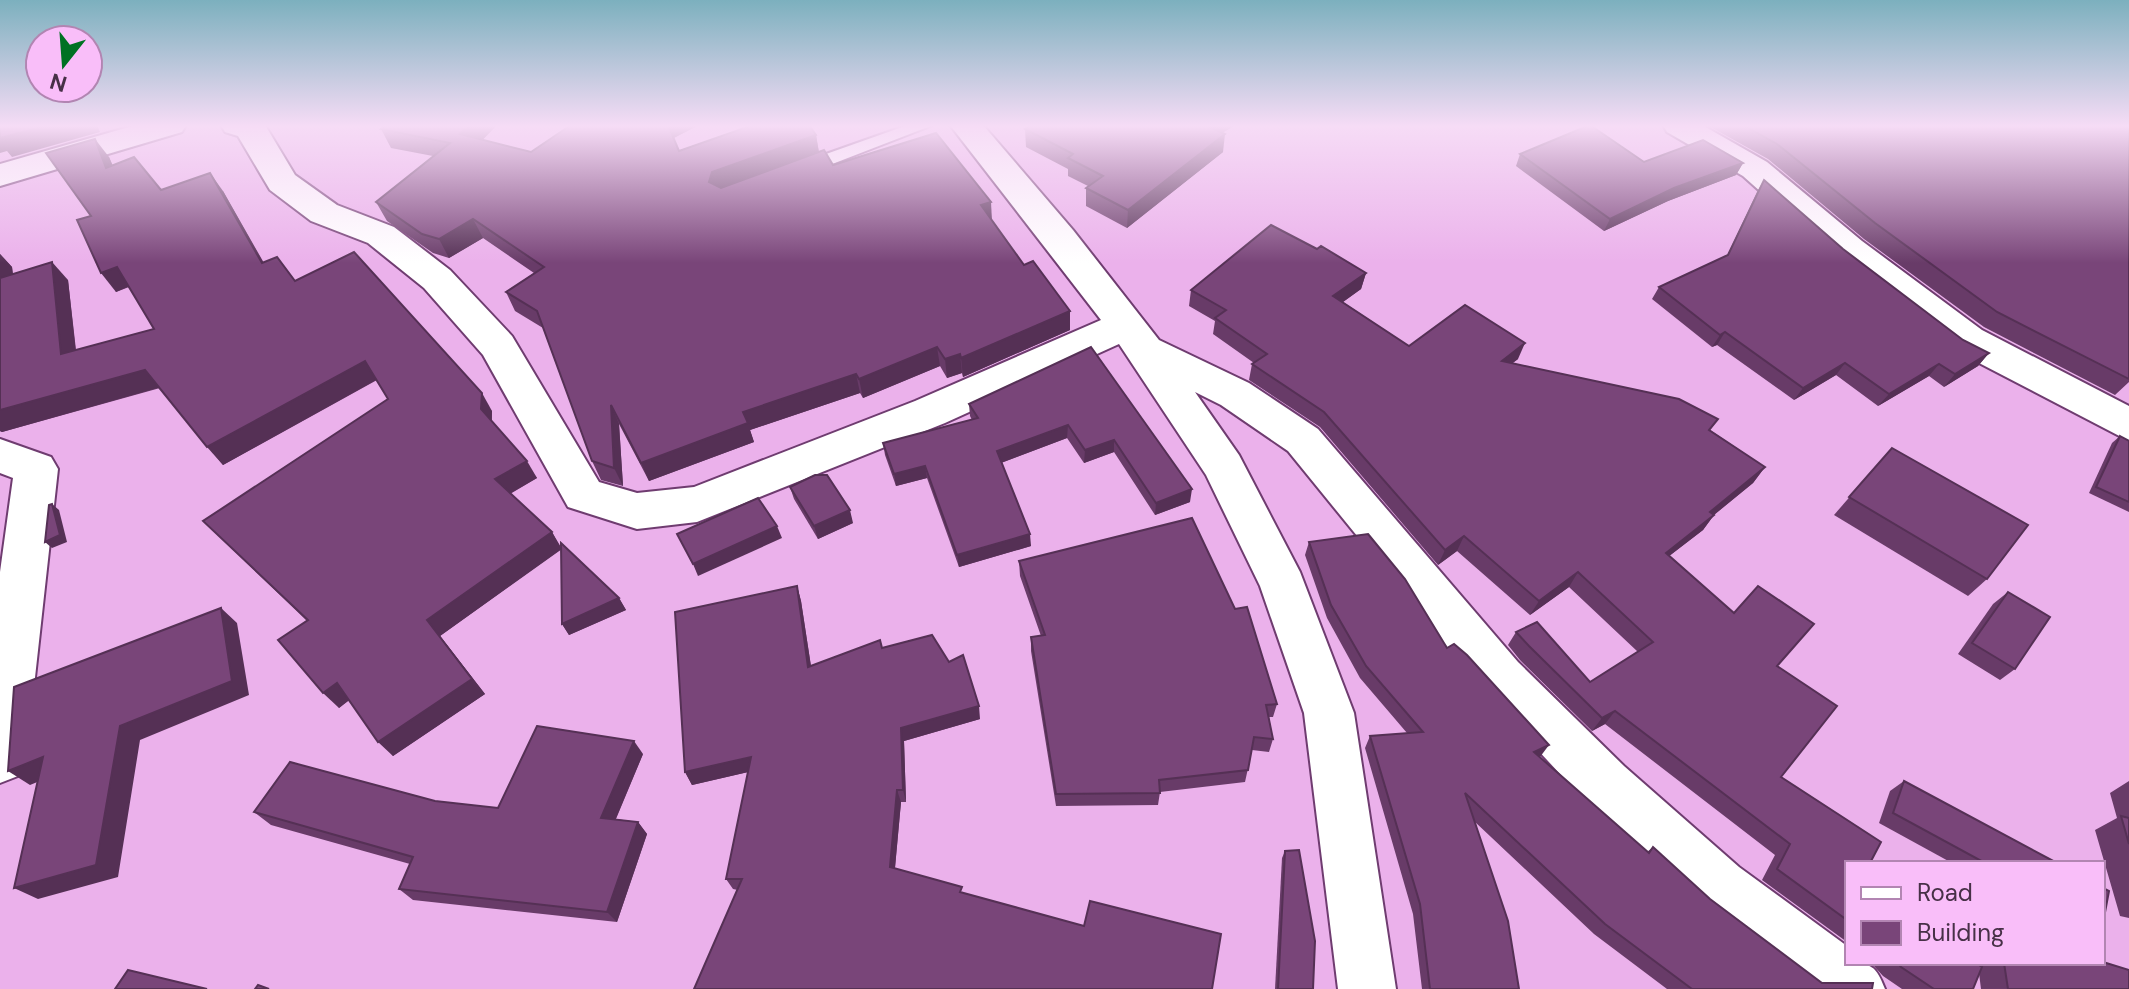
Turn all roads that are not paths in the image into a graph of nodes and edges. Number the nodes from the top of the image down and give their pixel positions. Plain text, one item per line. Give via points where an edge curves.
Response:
1 (276, 171) edge
2 (798, 171) edge
3 (1003, 171) edge
4 (1757, 171) edge
5 (782, 177) edge
6 (1135, 337) junction
7 (2129, 425) edge
8 (0, 455) edge
9 (0, 759) edge
10 (1367, 989) edge
11 (1856, 989) edge

1 - 6 street via 300,198 381,235 437,279 498,346 584,495 637,511 697,504
2 - 5 lane
3 - 6 street
4 - 7 street via 1849,250 1968,340
6 - 10 street via 1224,467 1283,586 1329,713
6 - 11 street via 1303,440 1501,677 1605,784 1719,887
8 - 9 street via 36,469

